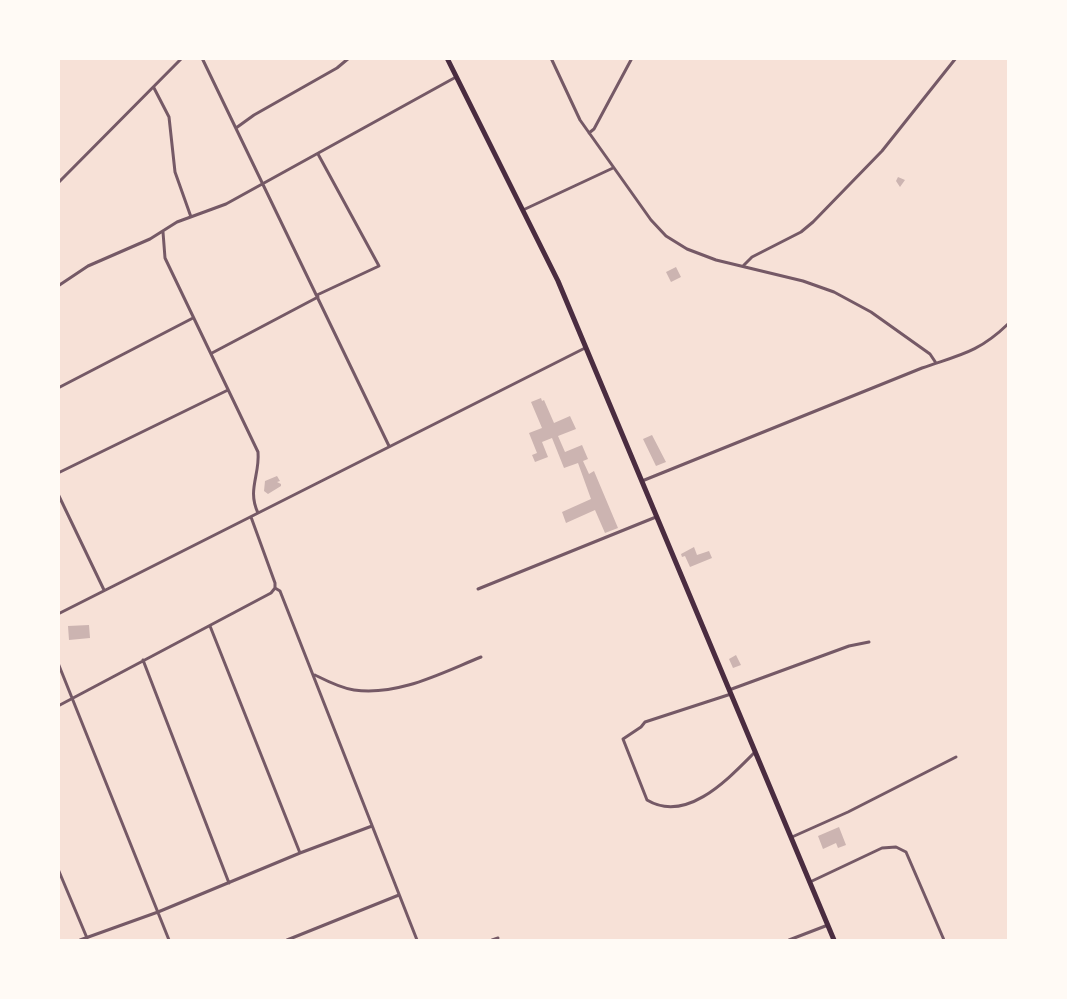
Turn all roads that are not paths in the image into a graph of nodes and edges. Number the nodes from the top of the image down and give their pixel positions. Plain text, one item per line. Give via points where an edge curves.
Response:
1 (182, 58) edge
2 (202, 58) edge
3 (349, 58) edge
4 (447, 58) edge
5 (551, 58) edge
6 (632, 58) edge
7 (956, 58) edge
8 (456, 77) junction
9 (154, 88) junction
10 (236, 128) junction
11 (589, 133) junction
12 (318, 154) junction
13 (613, 168) junction
14 (58, 183) edge
15 (264, 184) junction
16 (523, 210) junction
17 (191, 217) junction
18 (163, 232) junction
19 (743, 266) junction
20 (58, 286) edge
21 (317, 296) junction
22 (194, 318) junction
23 (1008, 324) edge
24 (587, 348) junction
25 (212, 353) junction
26 (936, 363) junction
27 (58, 388) edge
28 (228, 390) junction
29 (389, 446) junction
30 (58, 474) edge
31 (642, 481) junction
32 (58, 494) edge
33 (258, 513) junction
34 (251, 516) junction
35 (656, 517) junction
36 (275, 588) junction
37 (478, 589) dead end
38 (105, 590) junction
39 (58, 614) edge
40 (210, 625) junction
41 (869, 642) dead end
42 (481, 657) dead end
43 (143, 660) junction
44 (58, 663) edge
45 (313, 674) junction
46 (730, 692) junction
47 (73, 698) junction
48 (58, 705) edge
49 (755, 752) junction
50 (956, 757) dead end
51 (372, 826) junction
52 (790, 838) junction
53 (300, 853) junction
54 (58, 868) edge
55 (229, 882) junction
56 (810, 882) junction
57 (399, 895) junction
58 (158, 912) junction
59 (828, 925) junction
60 (87, 938) junction
61 (498, 938) dead end
62 (80, 940) edge
63 (169, 940) edge
64 (287, 940) edge
65 (417, 940) edge
66 (492, 940) edge
67 (789, 940) edge
68 (834, 940) edge
69 (944, 940) edge

1 - 9 street
2 - 10 street
3 - 10 street
4 - 8 main road
5 - 11 street
6 - 11 street
7 - 19 street via 882,151 813,222
8 - 12 street
8 - 16 main road
9 - 14 street
9 - 17 street via 169,117 175,172
10 - 15 street
11 - 13 street
12 - 15 street
12 - 21 street via 379,266
13 - 16 street
13 - 19 street via 651,220 675,243 701,255
15 - 17 street
15 - 21 street
16 - 24 main road
17 - 18 street
18 - 20 street via 88,266
18 - 22 street via 165,258
19 - 26 street via 803,281 849,299 930,354
21 - 25 street
21 - 29 street
22 - 25 street
22 - 27 street
23 - 26 street via 975,350
24 - 29 street
24 - 31 main road
25 - 28 street
26 - 31 street
28 - 30 street
28 - 33 street via 258,452 253,488
29 - 33 street
31 - 35 main road
32 - 38 street
33 - 34 street
34 - 36 street
34 - 38 street
35 - 37 street
35 - 46 main road
36 - 40 street
36 - 45 street via 280,591
38 - 39 street
40 - 43 street
40 - 53 street
41 - 46 street via 849,646
42 - 45 street via 411,685 379,691 353,690
43 - 47 street
43 - 55 street
44 - 47 street
45 - 51 street
46 - 49 main road
46 - 49 street via 645,722 623,739 647,800 656,805 680,807 708,794
47 - 48 street
47 - 58 street
49 - 52 main road
50 - 52 street
51 - 53 street
51 - 57 street
52 - 56 main road
53 - 55 street
54 - 60 street
55 - 58 street
56 - 59 main road
56 - 69 street via 882,849 896,847 906,852
57 - 64 street
57 - 65 street
58 - 60 street
58 - 63 street
59 - 67 street
59 - 68 main road
60 - 62 street
61 - 66 street

